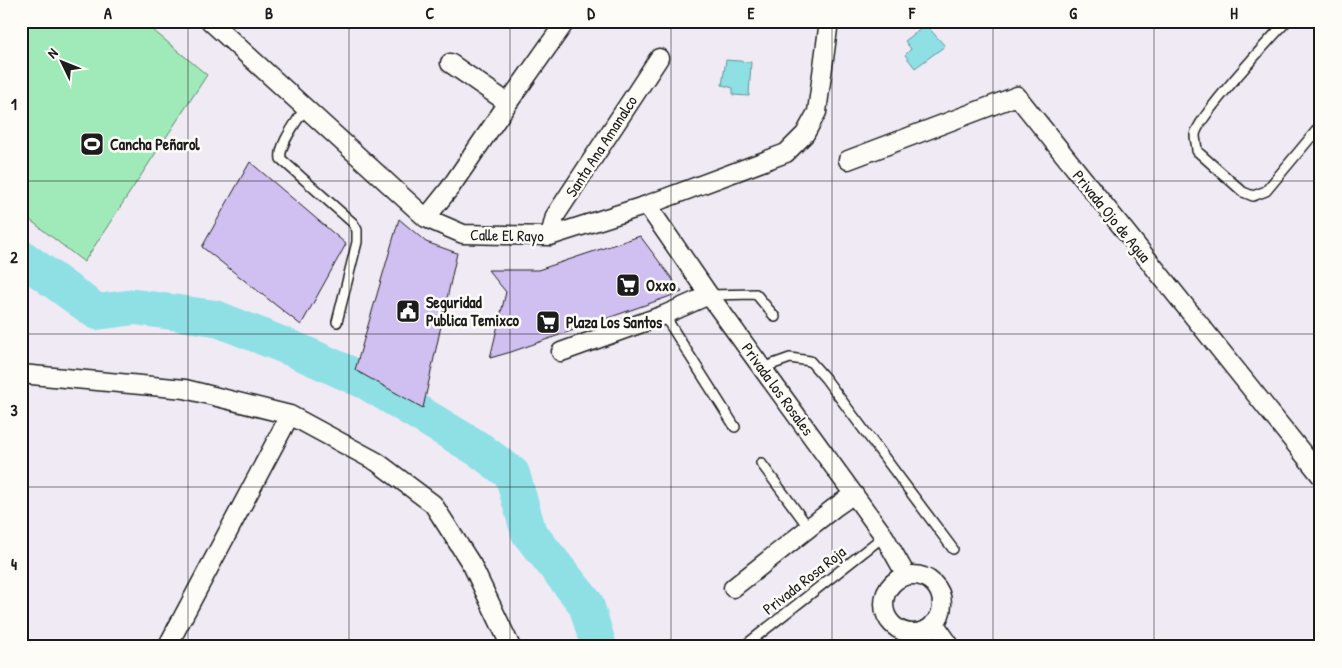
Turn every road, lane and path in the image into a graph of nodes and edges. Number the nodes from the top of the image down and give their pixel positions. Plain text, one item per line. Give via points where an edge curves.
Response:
1 (210, 21) edge
2 (566, 21) edge
3 (829, 21) edge
4 (1287, 21) edge
5 (659, 58) dead end
6 (450, 63) dead end
7 (508, 103) junction
8 (305, 108) junction
9 (1321, 125) edge
10 (848, 160) dead end
11 (647, 205) junction
12 (426, 218) junction
13 (550, 236) junction
14 (709, 295) junction
15 (664, 315) junction
16 (775, 316) dead end
17 (337, 322) dead end
18 (561, 352) dead end
19 (762, 368) junction
20 (21, 374) edge
21 (290, 415) junction
22 (735, 427) dead end
23 (761, 463) dead end
24 (1321, 476) edge
25 (854, 494) junction
26 (809, 528) junction
27 (884, 536) junction
28 (953, 549) dead end
29 (906, 575) junction
30 (733, 588) dead end
31 (934, 623) junction
32 (167, 647) edge
33 (511, 647) edge
34 (743, 647) edge
35 (951, 647) edge

1 - 8 street, Calle El Rayo
2 - 7 street
3 - 11 street, Calle El Rayo via 817,112 805,134 786,152
4 - 9 lane via 1254,56 1206,117 1195,134 1197,151 1243,192 1253,196 1266,191
5 - 13 street, Santa Ana Amanalco via 555,216
6 - 7 street
7 - 12 street
8 - 12 street, Calle El Rayo
8 - 17 lane via 283,145 281,159 357,230 357,242
10 - 24 street, Privada Ojo de Agua via 1017,96
11 - 13 street, Calle El Rayo
11 - 14 street, Privada los Rosales
12 - 13 street, Calle El Rayo via 463,234
14 - 15 street
14 - 16 lane via 756,294
14 - 19 street, Privada los Rosales
15 - 18 street
15 - 22 lane
19 - 25 street, Privada los Rosales
19 - 28 lane via 790,358 810,361
20 - 21 street via 185,389
21 - 32 street
21 - 33 street via 377,462 433,504 472,565
23 - 26 lane
25 - 26 street
25 - 27 street, Privada los Rosales
26 - 30 street
27 - 29 street, Privada los Rosales
27 - 34 lane, Privada Rosa Roja
29 - 31 street via 920,575 933,583 941,596 941,610
29 - 31 street via 892,583 884,596 884,612 892,625 906,632 921,632
31 - 35 street

